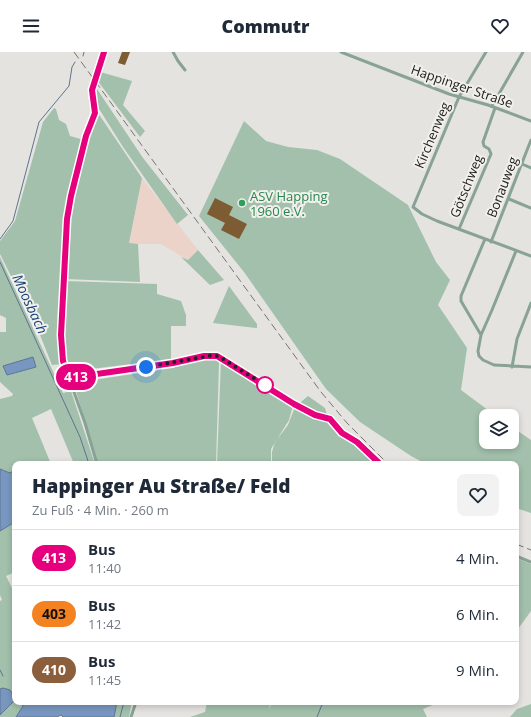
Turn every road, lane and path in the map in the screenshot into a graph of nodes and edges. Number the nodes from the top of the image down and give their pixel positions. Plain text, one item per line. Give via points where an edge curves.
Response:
1 (104, 52) edge
2 (173, 52) edge
3 (341, 52) edge
4 (486, 52) edge
5 (523, 52) edge
6 (185, 70) dead end
7 (459, 97) junction
8 (493, 107) junction
9 (531, 121) edge
10 (531, 140) edge
11 (522, 164) junction
12 (531, 168) edge
13 (509, 199) junction
14 (531, 208) edge
15 (460, 229) junction
16 (485, 240) junction
17 (491, 242) junction
18 (516, 251) junction
19 (531, 256) edge
20 (531, 303) edge
21 (481, 335) junction
22 (512, 367) junction
23 (531, 367) edge
24 (69, 378) junction
25 (96, 461) edge
26 (377, 461) edge
27 (519, 557) edge
28 (531, 562) edge
29 (135, 705) edge
30 (131, 717) edge

1 - 24 street via 92,90 95,113 86,136 67,219 61,335 63,361
2 - 6 street
3 - 7 street, Happinger Straße
4 - 7 street, Kirchenweg
5 - 8 street
7 - 8 street, Happinger Straße
7 - 15 street, Kirchenweg via 413,207 422,214
8 - 9 street, Happinger Straße
8 - 15 street, Götschweg via 483,142 491,154
10 - 11 street, Bonauweg
11 - 12 street
11 - 13 street, Bonauweg
13 - 14 street
13 - 17 street, Bonauweg
15 - 16 street
16 - 17 street
16 - 21 street via 461,296 461,301
17 - 18 street
18 - 19 street
18 - 21 street
20 - 22 street via 517,339
21 - 22 street via 479,356 494,365
22 - 23 street
24 - 25 street
24 - 26 street via 217,356 294,404 315,415 330,419 342,433 357,442
27 - 28 street
29 - 30 street

